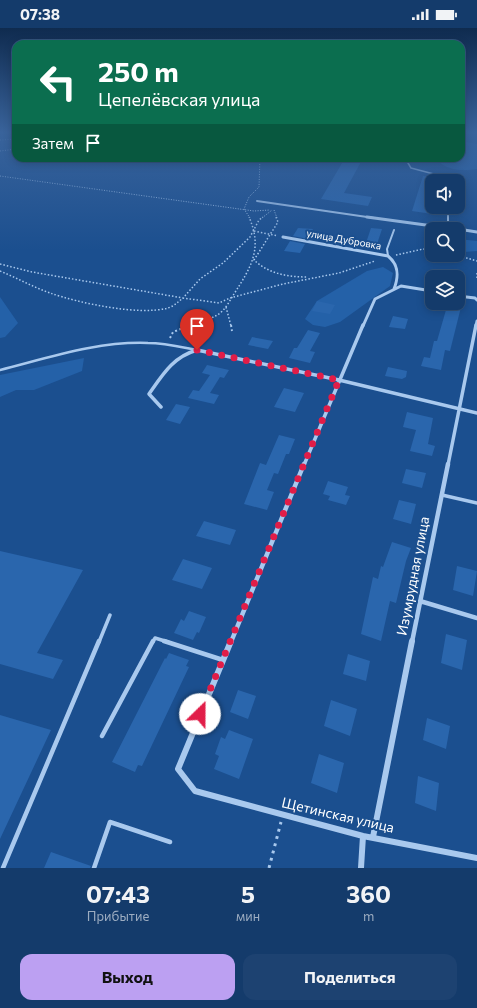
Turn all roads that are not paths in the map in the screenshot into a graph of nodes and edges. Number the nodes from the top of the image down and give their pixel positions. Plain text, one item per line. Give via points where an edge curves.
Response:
1 (423, 171) edge
2 (434, 174) edge
3 (257, 201) dead end
4 (425, 225) edge
5 (394, 230) dead end
6 (465, 230) edge
7 (477, 232) edge
8 (283, 237) road end
9 (388, 256) junction
10 (394, 290) junction
11 (425, 290) edge
12 (465, 297) edge
13 (477, 300) edge
14 (477, 321) edge
15 (474, 344) edge
16 (197, 350) junction
17 (0, 370) edge
18 (339, 380) junction
19 (161, 407) dead end
20 (459, 409) junction
21 (477, 413) edge
22 (442, 495) junction
23 (477, 503) edge
24 (420, 601) junction
25 (110, 615) dead end
26 (477, 618) edge
27 (223, 660) junction
28 (102, 736) dead end
29 (363, 836) junction
30 (373, 837) junction
31 (170, 842) dead end
32 (477, 858) edge
33 (3, 868) edge
34 (94, 868) edge
35 (361, 868) edge

1 - 2 lane
3 - 4 street
5 - 9 lane via 387,249
6 - 7 street
8 - 9 street, улица Дубровка
9 - 10 street, улица Дубровка via 394,260 398,269
10 - 11 street via 401,286
10 - 18 street via 374,299
12 - 13 street
14 - 15 street, Изумрудная улица
15 - 20 street, Изумрудная улица
16 - 17 lane via 166,344 99,347
16 - 18 street
16 - 19 street via 185,353 170,364 149,394
18 - 20 street
18 - 27 street
20 - 21 street
20 - 22 street, Изумрудная улица
22 - 23 lane
22 - 24 street, Изумрудная улица
24 - 26 street
24 - 30 street, Изумрудная улица
25 - 33 lane
27 - 28 lane via 155,638
27 - 29 street, Щетинская улица via 178,769 195,791
29 - 30 street, Щетинская улица
29 - 35 street
30 - 32 street, Щетинская улица
31 - 34 lane via 110,822

